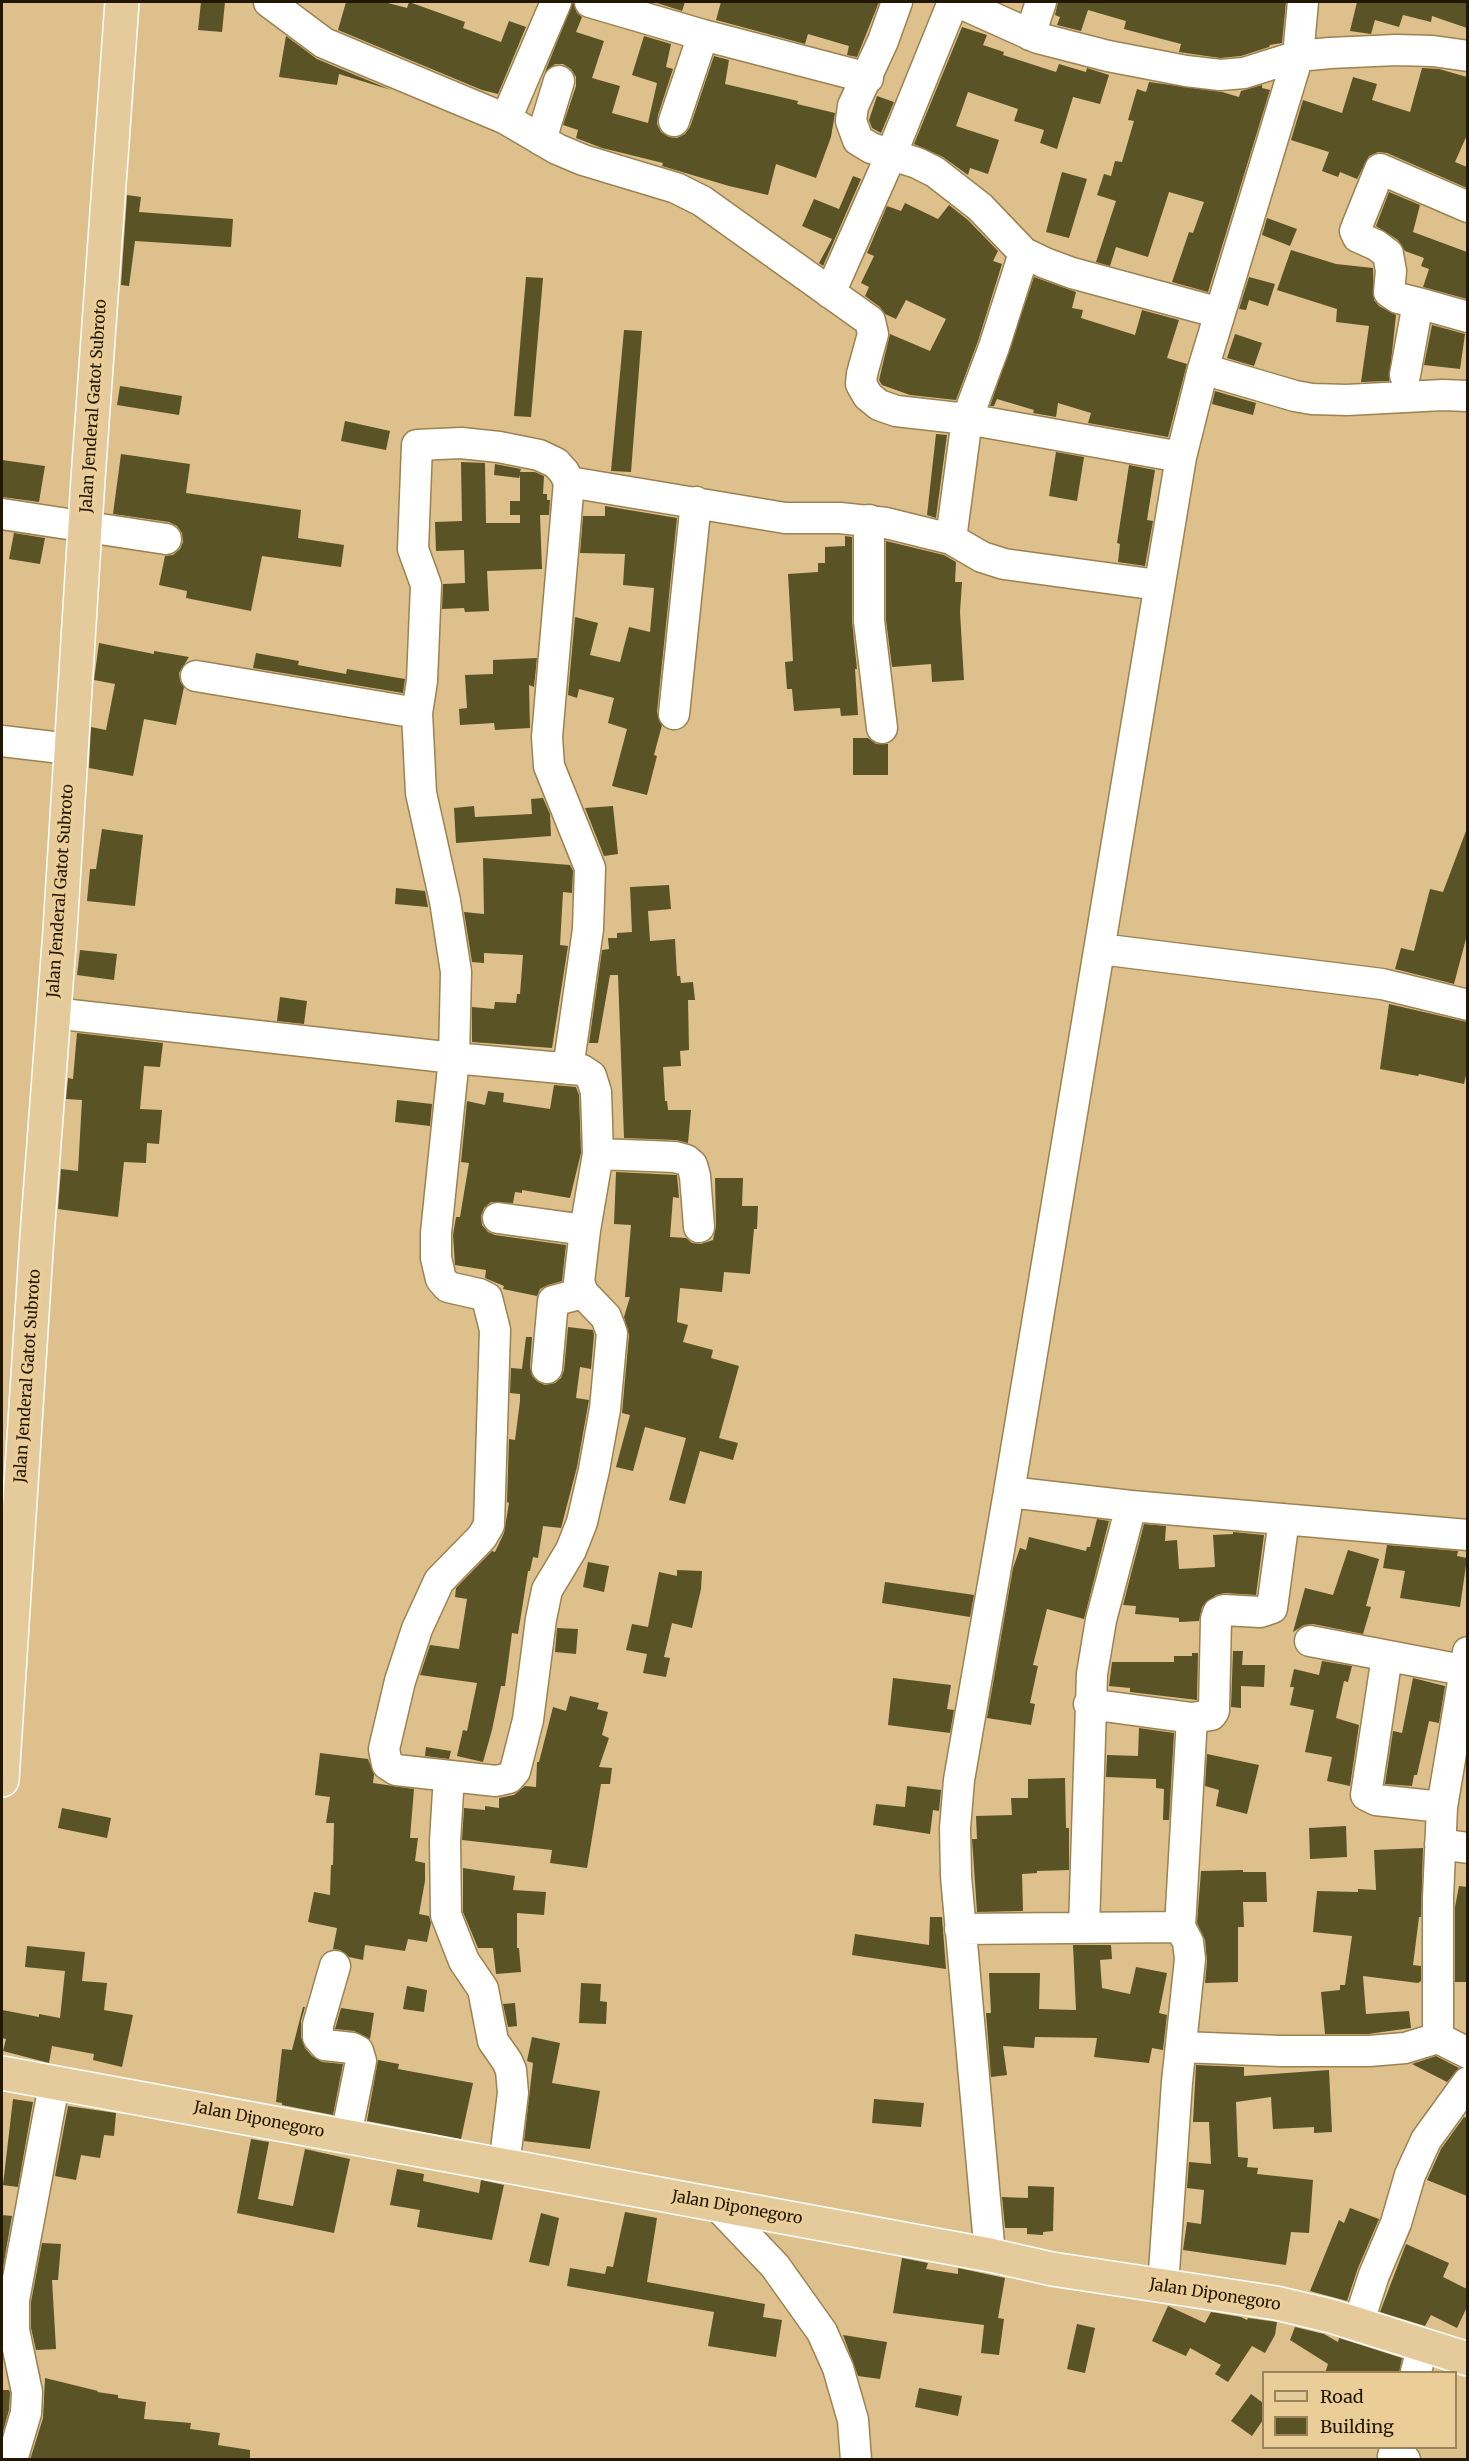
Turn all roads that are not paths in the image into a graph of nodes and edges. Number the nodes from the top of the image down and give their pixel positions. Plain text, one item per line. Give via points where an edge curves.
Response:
1 (122, 2) edge
2 (269, 2) edge
3 (556, 2) edge
4 (590, 2) edge
5 (897, 2) edge
6 (953, 2) edge
7 (958, 2) edge
8 (1041, 2) edge
9 (1303, 2) edge
10 (703, 35) junction
11 (1030, 35) junction
12 (1467, 56) edge
13 (1298, 57) junction
14 (868, 78) junction
15 (559, 81) dead end
16 (506, 119) junction
17 (675, 121) dead end
18 (541, 140) junction
19 (891, 155) junction
20 (1467, 207) edge
21 (1024, 253) junction
22 (830, 293) junction
23 (1418, 303) junction
24 (1220, 313) junction
25 (1467, 316) edge
26 (1203, 369) junction
27 (1405, 375) dead end
28 (1467, 396) edge
29 (967, 419) junction
30 (1181, 457) junction
31 (569, 482) junction
32 (696, 502) junction
33 (2, 514) edge
34 (869, 520) junction
35 (86, 528) junction
36 (166, 539) dead end
37 (951, 539) junction
38 (1158, 585) junction
39 (196, 676) dead end
40 (417, 713) junction
41 (674, 714) dead end
42 (882, 728) dead end
43 (2, 741) edge
44 (70, 749) junction
45 (1100, 949) junction
46 (1467, 1005) edge
47 (53, 1013) junction
48 (454, 1058) junction
49 (568, 1069) junction
50 (598, 1154) junction
51 (498, 1218) dead end
52 (699, 1227) dead end
53 (585, 1230) junction
54 (583, 1293) junction
55 (547, 1368) dead end
56 (1009, 1492) junction
57 (1131, 1506) junction
58 (1284, 1519) junction
59 (1467, 1535) edge
60 (1310, 1641) dead end
61 (1387, 1656) junction
62 (1466, 1664) edge
63 (1089, 1704) junction
64 (1192, 1718) junction
65 (449, 1776) junction
66 (2, 1780) edge
67 (1442, 1807) junction
68 (1454, 1846) edge
69 (1180, 1927) junction
70 (1083, 1928) junction
71 (960, 1929) junction
72 (335, 1966) dead end
73 (1438, 2038) junction
74 (1182, 2047) junction
75 (1467, 2053) edge
76 (2, 2073) edge
77 (1467, 2082) edge
78 (54, 2085) junction
79 (346, 2136) junction
80 (504, 2166) junction
81 (716, 2204) junction
82 (990, 2255) junction
83 (1163, 2286) junction
84 (1358, 2324) junction
85 (1466, 2354) edge
86 (1419, 2358) edge
87 (1396, 2449) edge
88 (12, 2460) edge
89 (856, 2460) edge
90 (1405, 2460) edge

1 - 35 main road, Jalan Jenderal Gatot Subroto
2 - 16 street via 324,43
3 - 16 street
4 - 10 street
5 - 14 street
6 - 19 street
7 - 11 street
8 - 11 street
9 - 13 street
10 - 14 street
10 - 17 street
11 - 13 street via 1108,56 1220,75 1244,73
12 - 13 street via 1396,50
13 - 24 street
14 - 19 street via 853,106 853,127 864,145
15 - 18 street
16 - 18 street
18 - 22 street via 583,160 676,188 702,201
19 - 21 street via 935,172 956,187 981,207
19 - 22 street
20 - 23 street via 1380,169 1355,231 1358,237 1388,254 1389,292
21 - 24 street via 1072,273
21 - 29 street
22 - 29 street via 870,321 871,345 861,378 863,388 874,402 896,411
23 - 25 street
23 - 27 street
24 - 26 street
26 - 28 street via 1312,399
26 - 30 street
29 - 30 street
29 - 37 street
30 - 38 street
31 - 32 street
31 - 40 street via 556,463 539,455 461,443 417,445 413,549 426,585
31 - 49 street via 547,737 549,766 590,868 588,928
32 - 34 street via 786,518
32 - 41 street
33 - 35 street
34 - 37 street
34 - 42 street via 869,621
35 - 36 street
35 - 44 main road, Jalan Jenderal Gatot Subroto
37 - 38 street via 982,557 1004,564
38 - 45 street
39 - 40 street
40 - 48 street via 421,793 456,972
43 - 44 street
44 - 47 main road, Jalan Jenderal Gatot Subroto
45 - 46 street via 1388,986
45 - 56 street
47 - 48 street
47 - 66 main road, Jalan Jenderal Gatot Subroto
48 - 49 street
48 - 65 street via 436,1258 441,1280 448,1287 487,1298 494,1323 489,1525 482,1538 439,1581 430,1599 400,1681 384,1749 391,1768
49 - 50 street via 587,1073 595,1085
50 - 52 street via 686,1160 695,1176
50 - 53 street
51 - 53 street
53 - 54 street via 579,1282
54 - 55 street via 553,1301
54 - 65 street via 606,1317 612,1333 605,1409 582,1522 548,1590 518,1761 513,1774 503,1780
56 - 57 street
56 - 71 street via 959,1779 955,1828
57 - 58 street
57 - 63 street via 1096,1646
58 - 59 street
58 - 64 street via 1272,1608 1218,1613 1214,1711
60 - 61 street
61 - 62 street
61 - 67 street via 1366,1796
62 - 67 street
63 - 64 street
63 - 70 street
64 - 69 street
65 - 80 street via 446,1915 464,1961 483,1989 493,2041 511,2070 513,2093
67 - 68 street
68 - 73 street
69 - 70 street
69 - 74 street via 1190,1950
70 - 71 street
71 - 82 street
72 - 79 street via 318,2037 325,2045 358,2051 361,2061
73 - 74 street via 1405,2048 1369,2050
73 - 75 street
74 - 83 street
76 - 78 main road, Jalan Diponegoro
77 - 84 street via 1426,2140 1410,2175
78 - 79 main road, Jalan Diponegoro
78 - 88 street via 14,2307 14,2330 27,2392 26,2413
79 - 80 main road, Jalan Diponegoro
80 - 81 main road, Jalan Diponegoro
81 - 82 main road, Jalan Diponegoro
81 - 89 street via 775,2266 822,2331 853,2420
82 - 83 main road, Jalan Diponegoro
83 - 84 main road, Jalan Diponegoro via 1275,2303
84 - 86 main road, Jalan Diponegoro
85 - 86 main road, Jalan Diponegoro
87 - 90 street via 1394,2456

